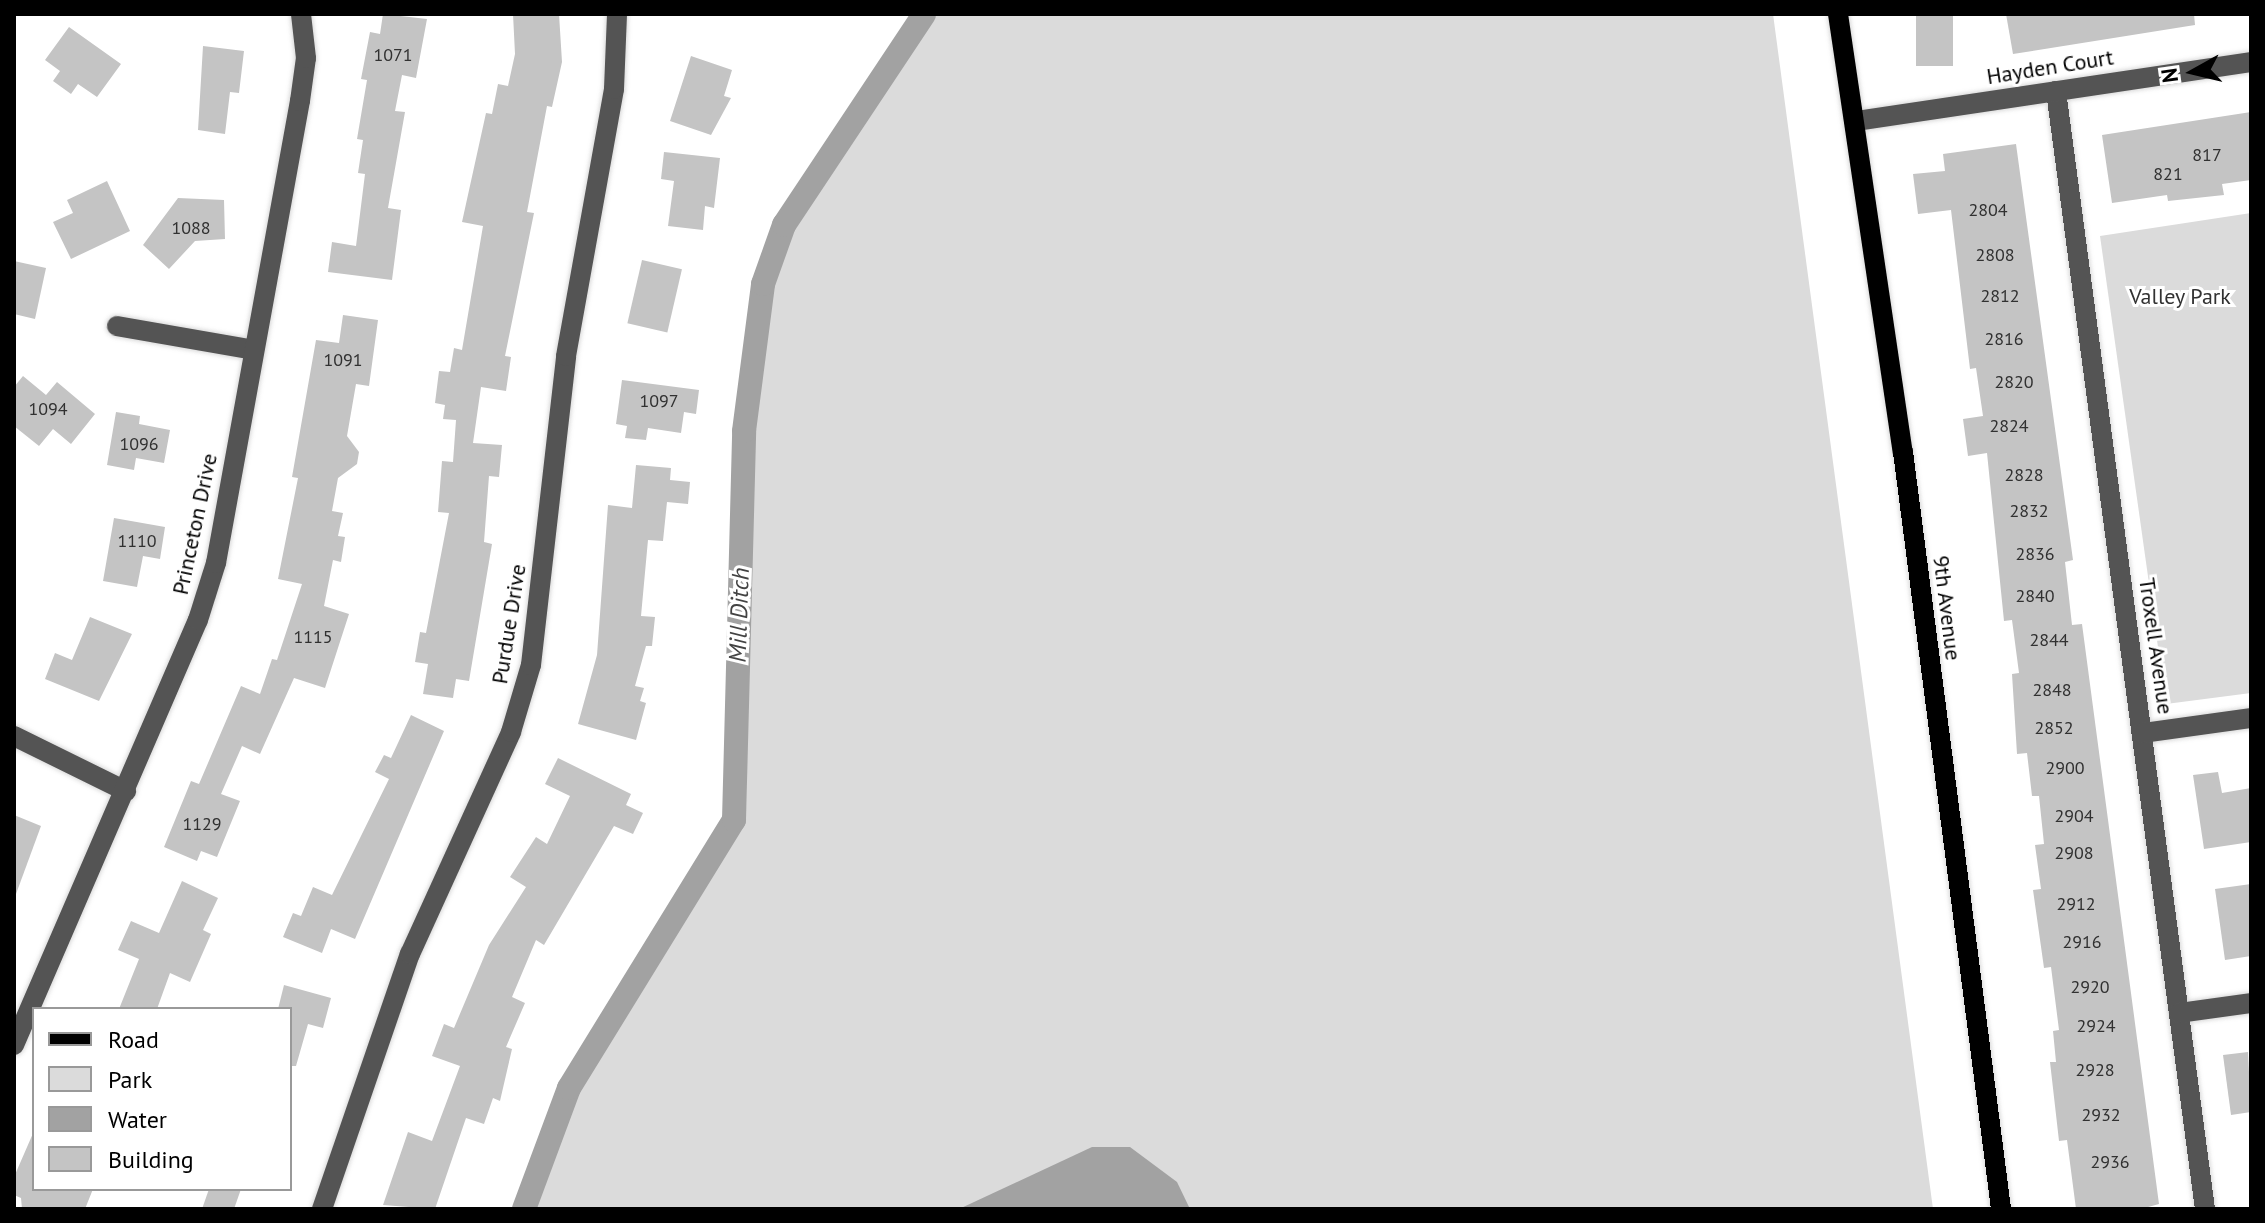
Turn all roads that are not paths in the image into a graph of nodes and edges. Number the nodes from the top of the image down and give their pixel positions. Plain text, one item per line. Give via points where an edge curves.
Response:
1 (301, 14) edge
2 (617, 14) edge
3 (1838, 14) edge
4 (2251, 62) edge
5 (2056, 91) junction
6 (1857, 121) junction
7 (117, 326) dead end
8 (254, 350) junction
9 (2251, 718) edge
10 (2143, 733) junction
11 (14, 736) edge
12 (126, 791) junction
13 (2251, 1003) edge
14 (2179, 1013) junction
15 (14, 1045) edge
16 (322, 1209) edge
17 (2001, 1209) edge
18 (2205, 1209) edge

1 - 8 street, Princeton Drive via 306,58 300,101
2 - 16 street, Purdue Drive via 614,89 566,356 531,665 511,732 410,954
3 - 6 main road, 9th Avenue
4 - 5 street, Hayden Court
5 - 6 street, Hayden Court
5 - 10 street, Troxell Avenue
6 - 17 main road, 9th Avenue
7 - 8 street
8 - 12 street, Princeton Drive via 216,563 198,620
9 - 10 street
10 - 14 street, Troxell Avenue
11 - 12 street
12 - 15 street, Princeton Drive
13 - 14 street
14 - 18 street, Troxell Avenue

